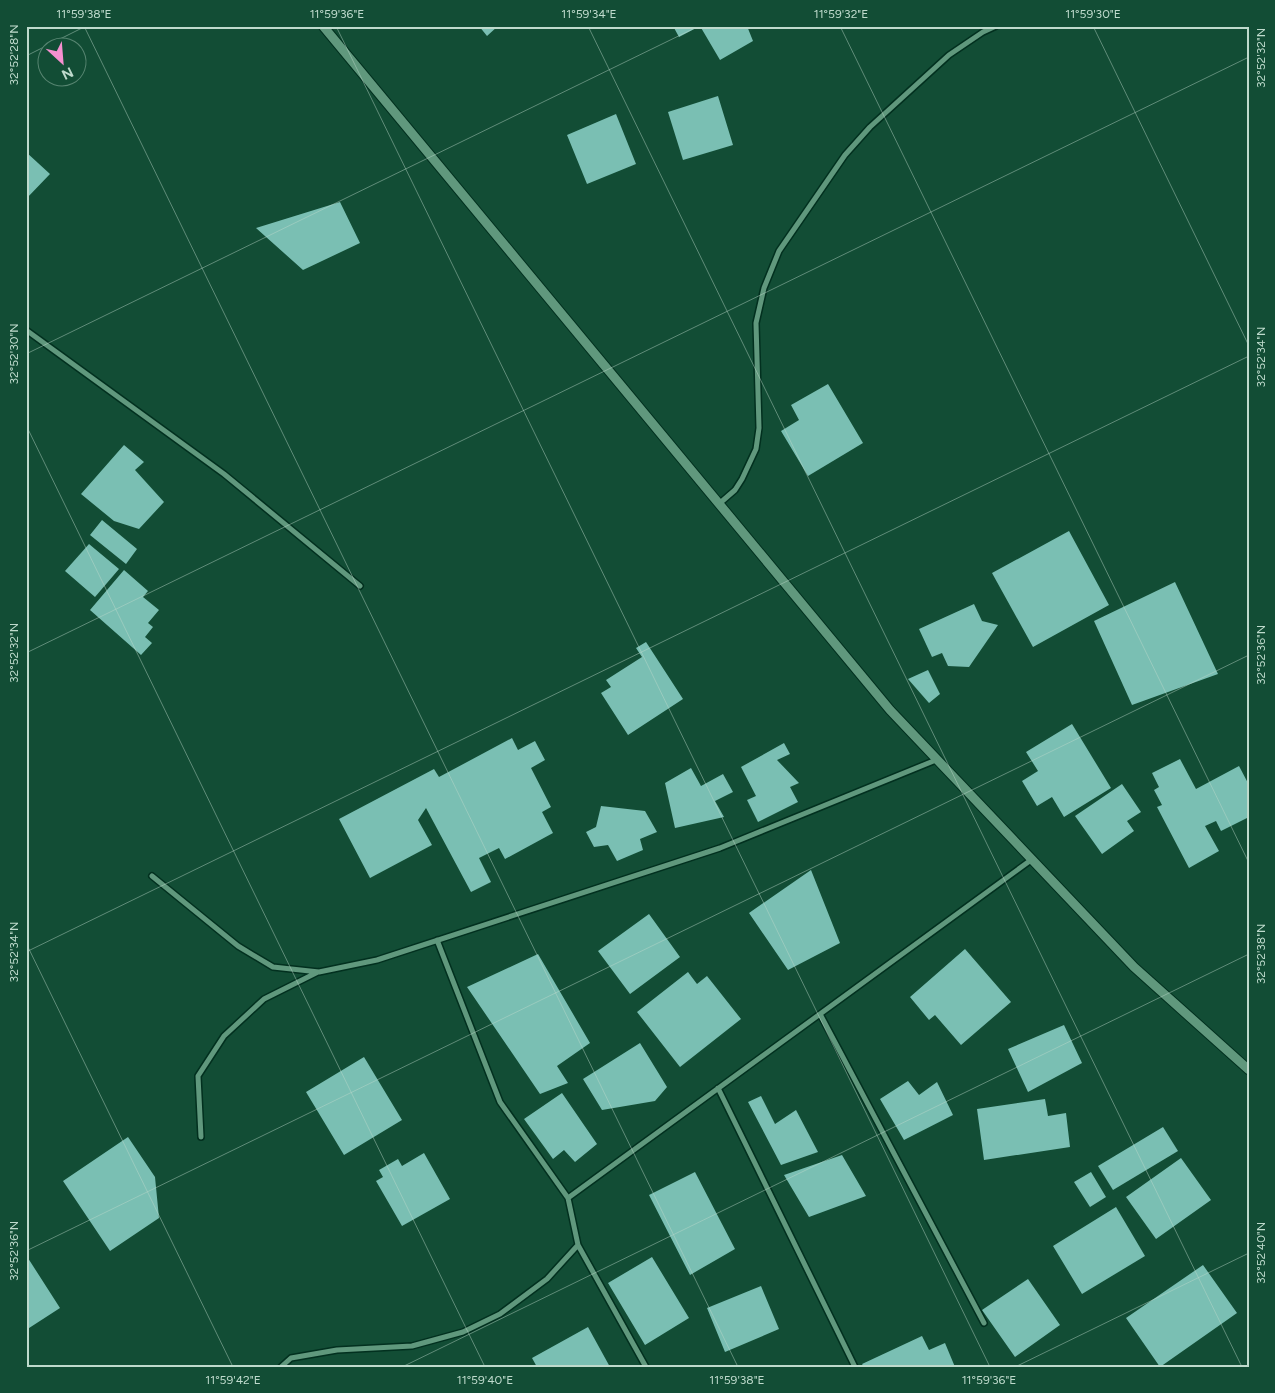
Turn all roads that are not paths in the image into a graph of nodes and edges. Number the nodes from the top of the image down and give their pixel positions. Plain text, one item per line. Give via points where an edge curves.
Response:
1 (323, 26) edge
2 (996, 26) edge
3 (26, 330) edge
4 (720, 503) junction
5 (360, 586) dead end
6 (936, 760) junction
7 (1031, 860) junction
8 (152, 876) dead end
9 (436, 940) junction
10 (318, 972) junction
11 (820, 1014) junction
12 (1249, 1070) edge
13 (718, 1088) junction
14 (201, 1137) dead end
15 (568, 1198) junction
16 (578, 1245) junction
17 (984, 1323) dead end
18 (281, 1367) edge
19 (646, 1367) edge
20 (855, 1367) edge

1 - 4 street
2 - 4 street via 949,55 870,127 845,155 779,251 764,288 756,323 759,428 756,449 735,490
3 - 5 street via 224,474
4 - 6 street via 890,710
6 - 7 street
6 - 9 street via 720,848
7 - 11 street
7 - 12 street via 1134,967
8 - 10 street via 238,946 273,967
9 - 10 street via 377,960
9 - 15 street via 500,1102
10 - 14 street via 264,999 224,1036 198,1076
11 - 13 street
11 - 17 street
13 - 15 street
13 - 20 street
15 - 16 street
16 - 18 street via 547,1279 500,1314 463,1332 412,1346 337,1350 291,1358
16 - 19 street

